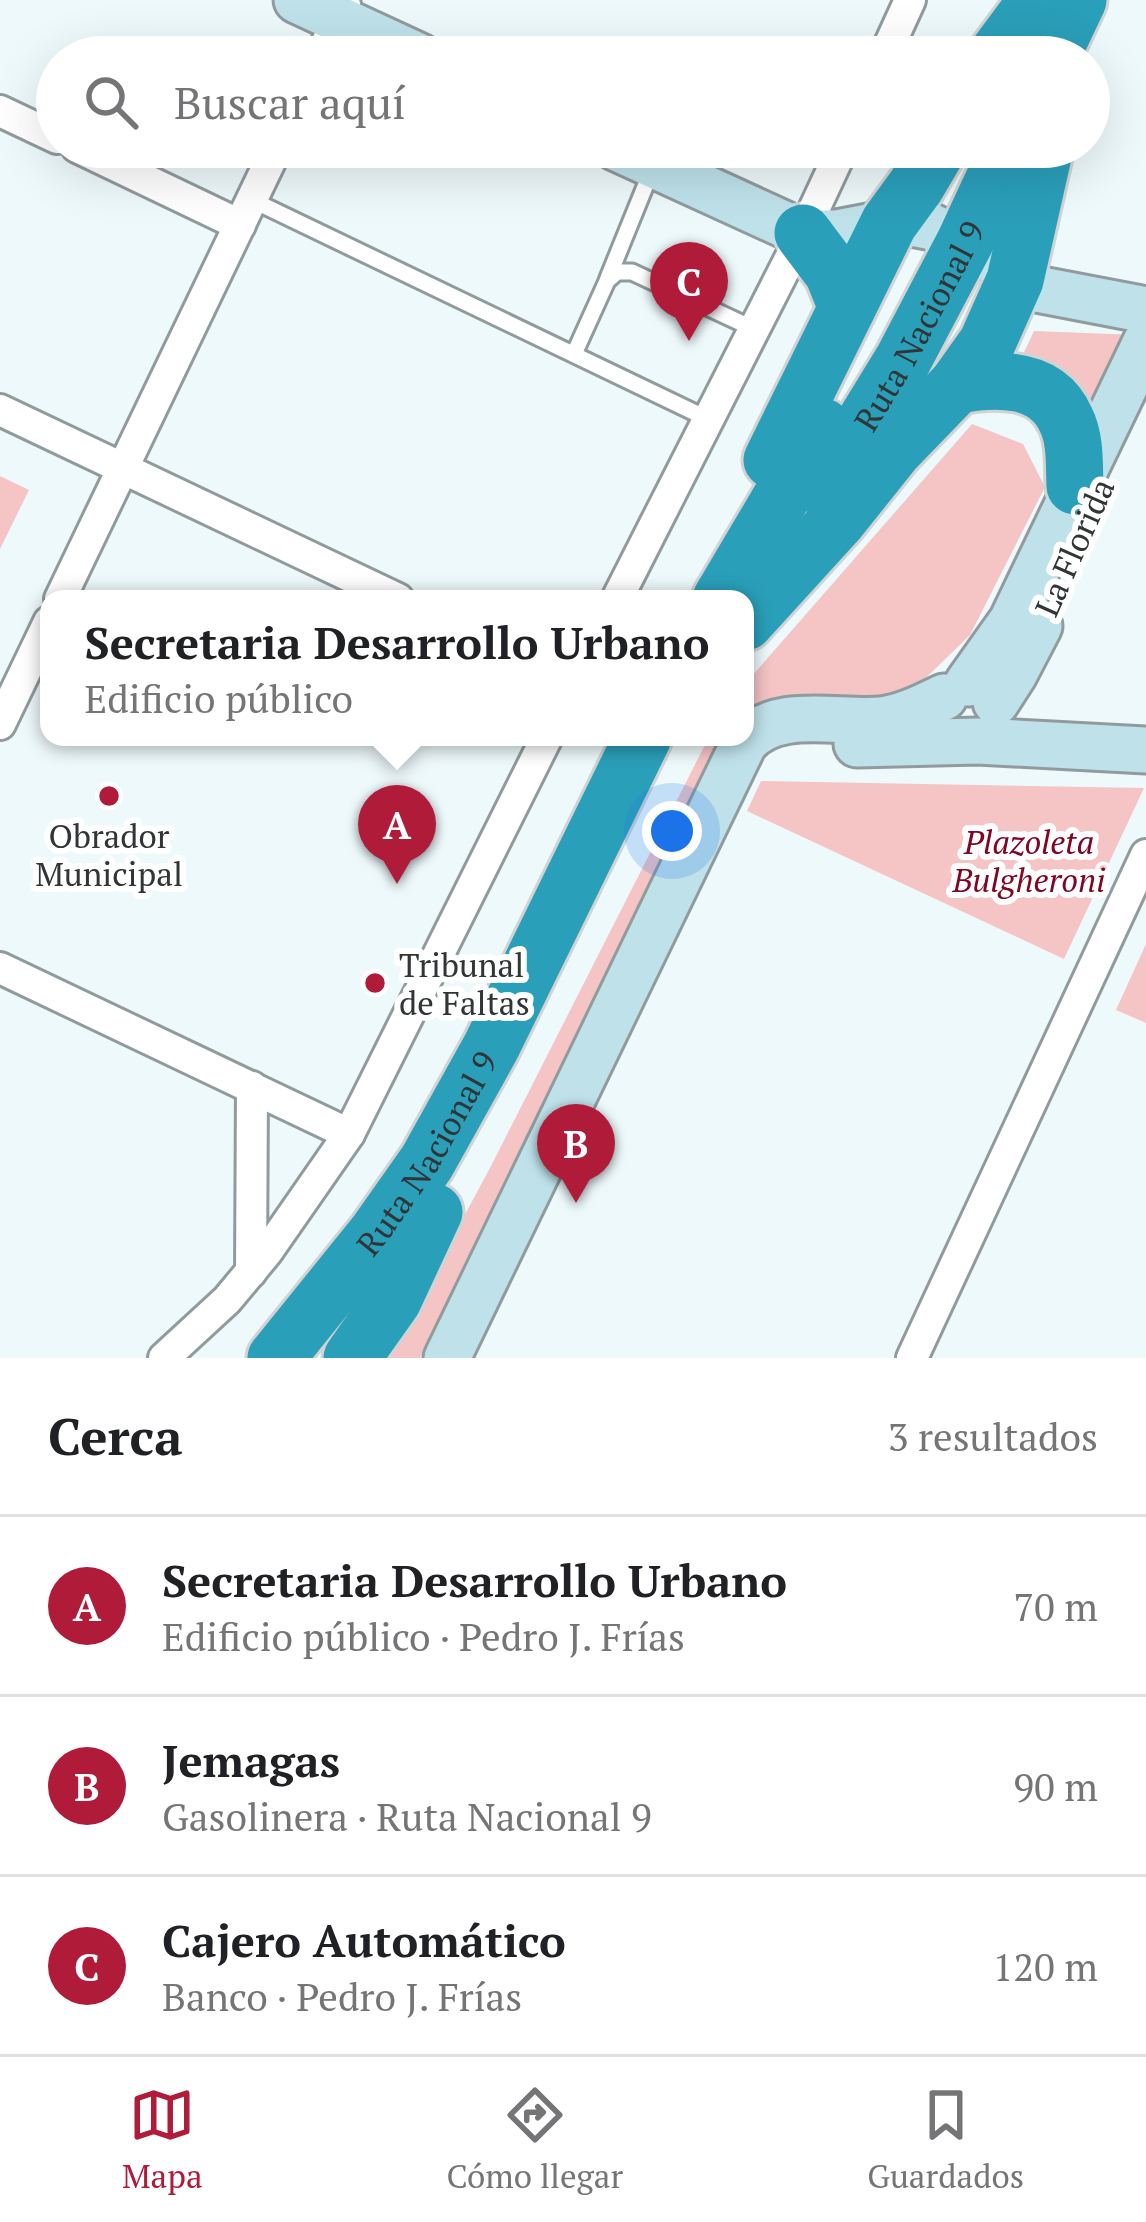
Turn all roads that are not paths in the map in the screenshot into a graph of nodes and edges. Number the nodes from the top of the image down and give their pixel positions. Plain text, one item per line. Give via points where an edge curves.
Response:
1 (297, 0) edge
2 (910, 0) edge
3 (1060, 1) edge
4 (335, 25) edge
5 (364, 36) edge
6 (894, 36) edge
7 (1019, 36) edge
8 (1029, 36) edge
9 (1054, 36) edge
10 (1069, 36) edge
11 (0, 111) edge
12 (36, 128) edge
13 (132, 168) edge
14 (267, 168) edge
15 (631, 168) edge
16 (660, 168) edge
17 (833, 168) edge
18 (927, 168) edge
19 (959, 168) edge
20 (989, 168) edge
21 (1039, 168) edge
22 (246, 212) junction
23 (929, 231) junction
24 (803, 233) junction
25 (1015, 280) junction
26 (607, 281) junction
27 (847, 308) junction
28 (1146, 310) edge
29 (754, 329) junction
30 (1146, 341) edge
31 (574, 354) junction
32 (957, 385) junction
33 (1146, 389) edge
34 (0, 410) edge
35 (709, 419) junction
36 (123, 468) junction
37 (1075, 486) junction
38 (64, 590) edge
39 (379, 590) edge
40 (621, 590) edge
41 (723, 590) edge
42 (725, 590) edge
43 (754, 607) edge
44 (754, 612) edge
45 (40, 641) edge
46 (974, 712) junction
47 (0, 724) edge
48 (543, 746) edge
49 (640, 746) edge
50 (678, 746) edge
51 (1146, 750) edge
52 (1146, 855) edge
53 (0, 968) edge
54 (252, 1088) junction
55 (349, 1134) junction
56 (434, 1212) junction
57 (251, 1272) junction
58 (164, 1358) edge
59 (276, 1358) edge
60 (320, 1358) edge
61 (352, 1358) edge
62 (447, 1358) edge
63 (912, 1358) edge

1 - 4 street
2 - 6 street
3 - 7 highway
3 - 8 highway
3 - 9 highway
3 - 10 highway
4 - 5 street
11 - 12 street
13 - 22 street
14 - 22 street
15 - 26 lane
16 - 24 street
17 - 24 street
18 - 23 highway via 916,186
19 - 23 highway, Ruta Nacional 9
20 - 23 highway, Ruta Nacional 9
21 - 25 highway
22 - 31 lane
22 - 36 street
23 - 24 street
23 - 25 street via 988,254
23 - 27 highway
23 - 42 highway, Ruta Nacional 9
23 - 43 highway, Ruta Nacional 9 via 903,360
24 - 27 highway
24 - 29 street
25 - 28 street
25 - 32 highway
26 - 29 lane via 632,272
26 - 31 lane
27 - 41 highway via 740,528
29 - 35 street
30 - 37 street
31 - 35 lane
32 - 37 highway via 1021,382 1056,404 1073,445
32 - 44 highway
33 - 46 street, La Florida via 1027,651
34 - 36 street
35 - 40 street
36 - 38 street
36 - 39 street
37 - 46 street
45 - 47 street
46 - 51 street via 1055,746
46 - 62 street via 772,751 734,770
48 - 55 street
49 - 59 highway, Ruta Nacional 9 via 427,1162
50 - 56 highway, Ruta Nacional 9 via 518,1072
52 - 63 street
53 - 54 street
54 - 55 street
54 - 57 street
55 - 57 street
56 - 60 highway, Ruta Nacional 9
56 - 61 highway via 393,1300
57 - 58 street

